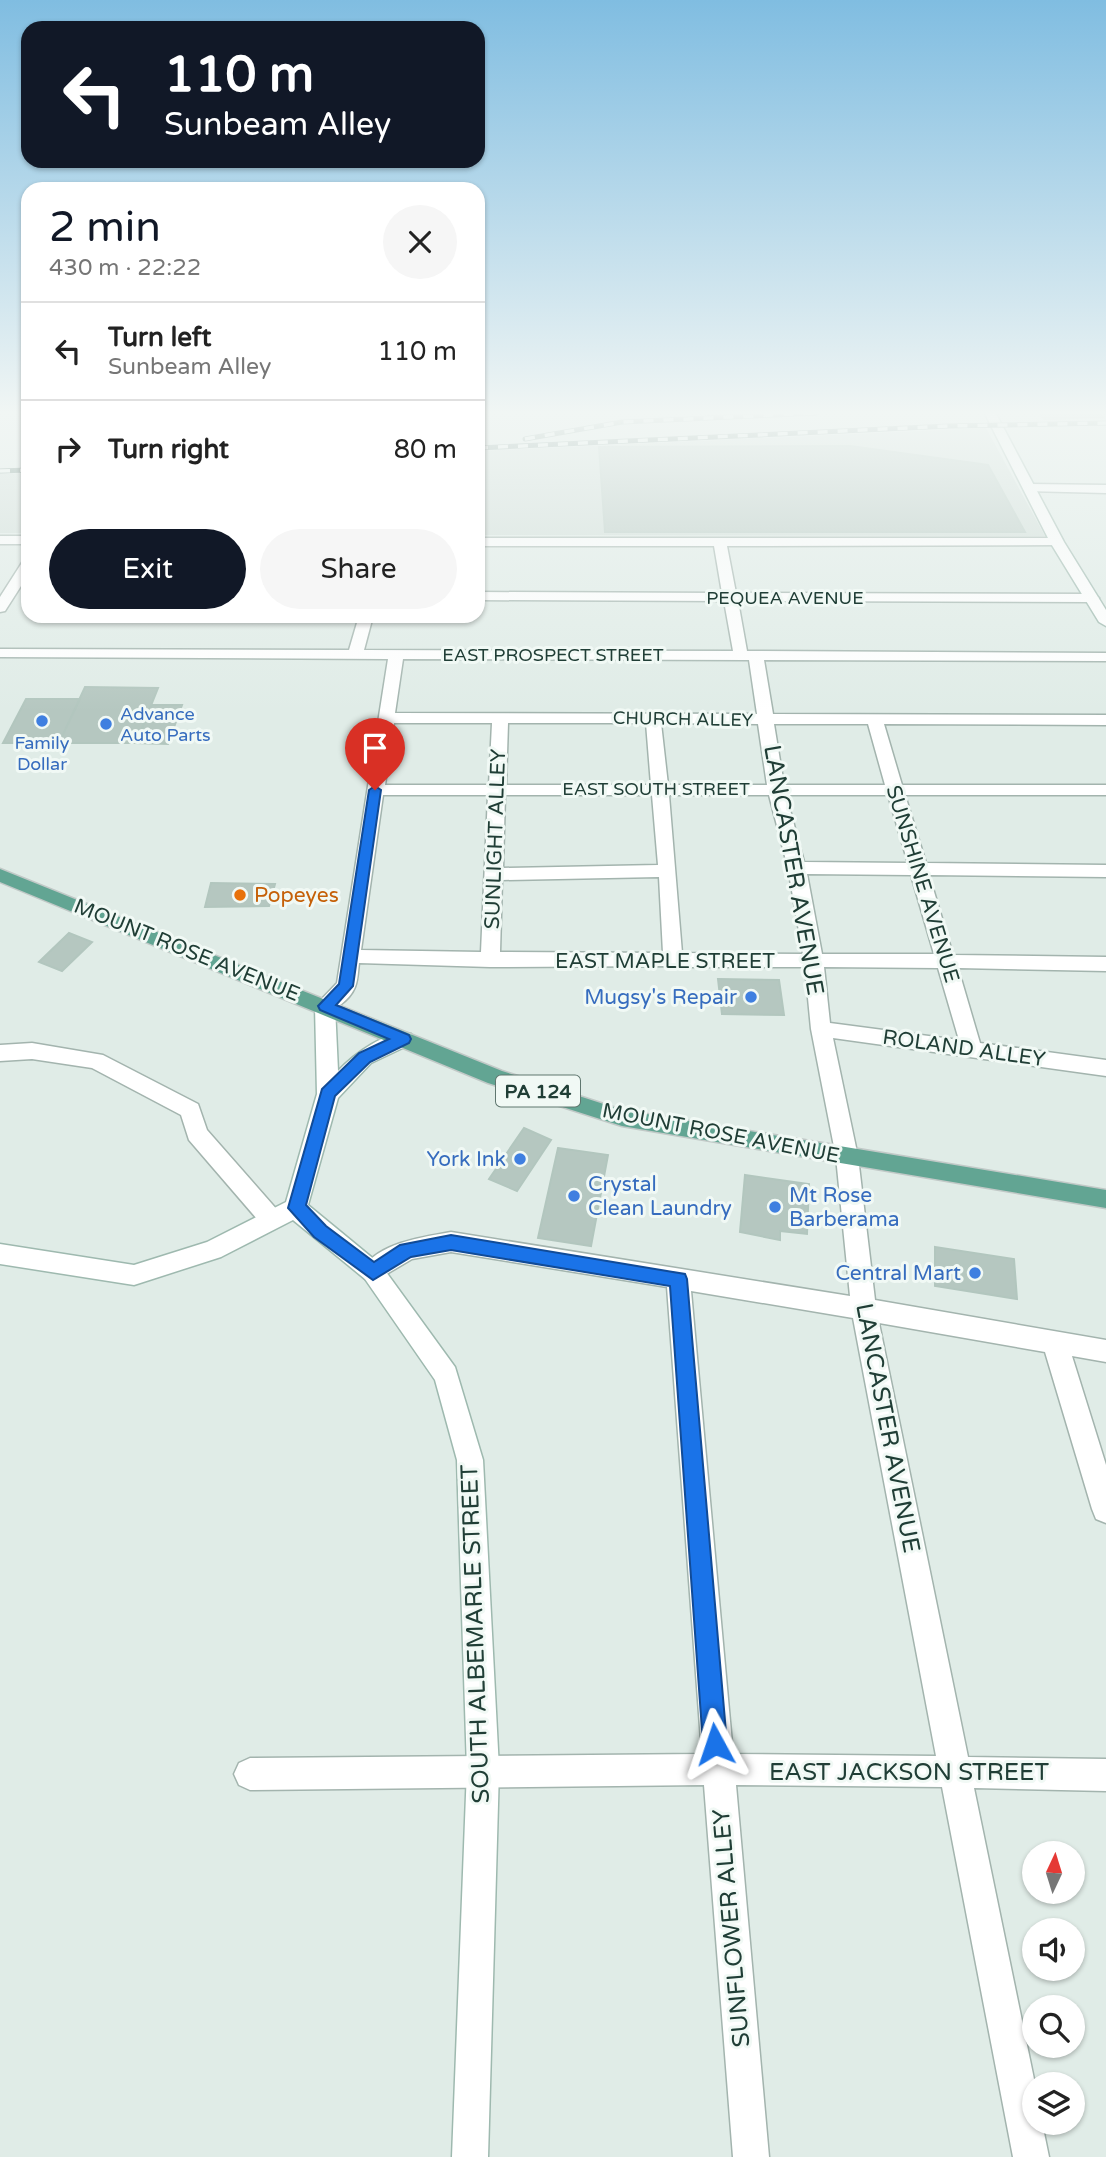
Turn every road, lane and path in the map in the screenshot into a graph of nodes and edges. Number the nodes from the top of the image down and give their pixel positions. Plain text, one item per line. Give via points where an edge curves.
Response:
1 (1041, 511) edge
2 (0, 540) edge
3 (21, 540) edge
4 (485, 542) edge
5 (1057, 542) junction
6 (720, 543) junction
7 (21, 573) edge
8 (5, 594) edge
9 (485, 596) edge
10 (731, 598) junction
11 (1092, 598) junction
12 (0, 608) edge
13 (1106, 622) edge
14 (364, 623) edge
15 (0, 653) edge
16 (356, 653) junction
17 (396, 654) junction
18 (748, 656) junction
19 (1106, 657) edge
20 (385, 718) junction
21 (500, 718) junction
22 (653, 718) junction
23 (767, 720) junction
24 (1106, 720) edge
25 (875, 721) junction
26 (496, 789) junction
27 (658, 789) junction
28 (776, 789) junction
29 (893, 789) junction
30 (375, 790) junction
31 (1106, 790) edge
32 (918, 868) junction
33 (797, 869) junction
34 (668, 871) junction
35 (1106, 871) edge
36 (494, 874) junction
37 (0, 876) edge
38 (349, 957) junction
39 (490, 960) junction
40 (947, 960) junction
41 (673, 962) junction
42 (814, 962) junction
43 (1106, 964) edge
44 (325, 1006) junction
45 (821, 1029) junction
46 (404, 1039) junction
47 (971, 1047) junction
48 (0, 1053) edge
49 (1106, 1068) edge
50 (328, 1094) junction
51 (847, 1157) junction
52 (1106, 1199) edge
53 (296, 1208) junction
54 (271, 1219) junction
55 (0, 1254) edge
56 (373, 1272) junction
57 (678, 1279) junction
58 (863, 1310) junction
59 (1055, 1342) junction
60 (1106, 1351) edge
61 (1106, 1509) edge
62 (483, 1769) junction
63 (717, 1771) junction
64 (955, 1771) junction
65 (250, 1774) dead end
66 (1106, 1775) edge
67 (470, 2157) edge
68 (751, 2157) edge
69 (1031, 2157) edge

1 - 5 street
2 - 3 street
4 - 6 street
5 - 6 street
5 - 11 street
6 - 10 street, LANCASTER AVENUE
7 - 8 street
8 - 12 street
9 - 10 street, PEQUEA AVENUE
10 - 11 street, PEQUEA AVENUE
10 - 18 street, LANCASTER AVENUE
11 - 13 street
14 - 16 street
15 - 16 street, EAST PROSPECT STREET
16 - 17 street, EAST PROSPECT STREET
17 - 18 street, EAST PROSPECT STREET
17 - 20 street
18 - 19 street, EAST PROSPECT STREET
18 - 23 street, LANCASTER AVENUE
20 - 21 street, CHURCH ALLEY
20 - 30 street
21 - 22 street, CHURCH ALLEY
21 - 26 street, SUNLIGHT ALLEY
22 - 23 street, CHURCH ALLEY
22 - 27 street
23 - 25 street, CHURCH ALLEY
23 - 28 street, LANCASTER AVENUE
24 - 25 street, CHURCH ALLEY
25 - 29 street, SUNSHINE AVENUE
26 - 27 street, EAST SOUTH STREET
26 - 30 street, EAST SOUTH STREET
26 - 36 street, SUNLIGHT ALLEY
27 - 28 street, EAST SOUTH STREET
27 - 34 street
28 - 29 street, EAST SOUTH STREET
28 - 33 street, LANCASTER AVENUE
29 - 31 street, EAST SOUTH STREET
29 - 32 street, SUNSHINE AVENUE
30 - 38 street
32 - 33 street
32 - 35 street
32 - 40 street, SUNSHINE AVENUE
33 - 42 street, LANCASTER AVENUE
34 - 36 street
34 - 41 street
36 - 39 street, SUNLIGHT ALLEY
37 - 44 main road, MOUNT ROSE AVENUE / PA 124
38 - 39 street, EAST MAPLE STREET
38 - 44 street via 346,986
39 - 41 street, EAST MAPLE STREET
40 - 42 street, EAST MAPLE STREET
40 - 43 street, EAST MAPLE STREET
40 - 47 street, SUNSHINE AVENUE
41 - 42 street, EAST MAPLE STREET
42 - 45 street, LANCASTER AVENUE
44 - 46 main road, MOUNT ROSE AVENUE / PA 124
44 - 50 street
45 - 47 street, ROLAND ALLEY
45 - 51 street, LANCASTER AVENUE
46 - 50 street via 364,1057
46 - 51 main road, MOUNT ROSE AVENUE / PA 124 via 495,1077 622,1118
47 - 49 street, ROLAND ALLEY
48 - 54 street via 32,1051 96,1061 190,1110 197,1134
50 - 53 street
51 - 52 main road, MOUNT ROSE AVENUE / PA 124
51 - 58 street, LANCASTER AVENUE
53 - 54 street
53 - 56 street, SOUTH ALBEMARLE STREET
54 - 55 street via 213,1250 135,1275
56 - 57 street via 407,1250 451,1242
56 - 62 street, SOUTH ALBEMARLE STREET via 446,1375 470,1460
57 - 58 street
57 - 63 street, SUNFLOWER ALLEY
58 - 59 street
58 - 64 street, LANCASTER AVENUE
59 - 60 street
59 - 61 street
62 - 63 street, EAST JACKSON STREET
62 - 65 street, EAST JACKSON STREET
62 - 67 street, SOUTH ALBEMARLE STREET
63 - 64 street, EAST JACKSON STREET
63 - 68 street, SUNFLOWER ALLEY
64 - 66 street, EAST JACKSON STREET
64 - 69 street, LANCASTER AVENUE

